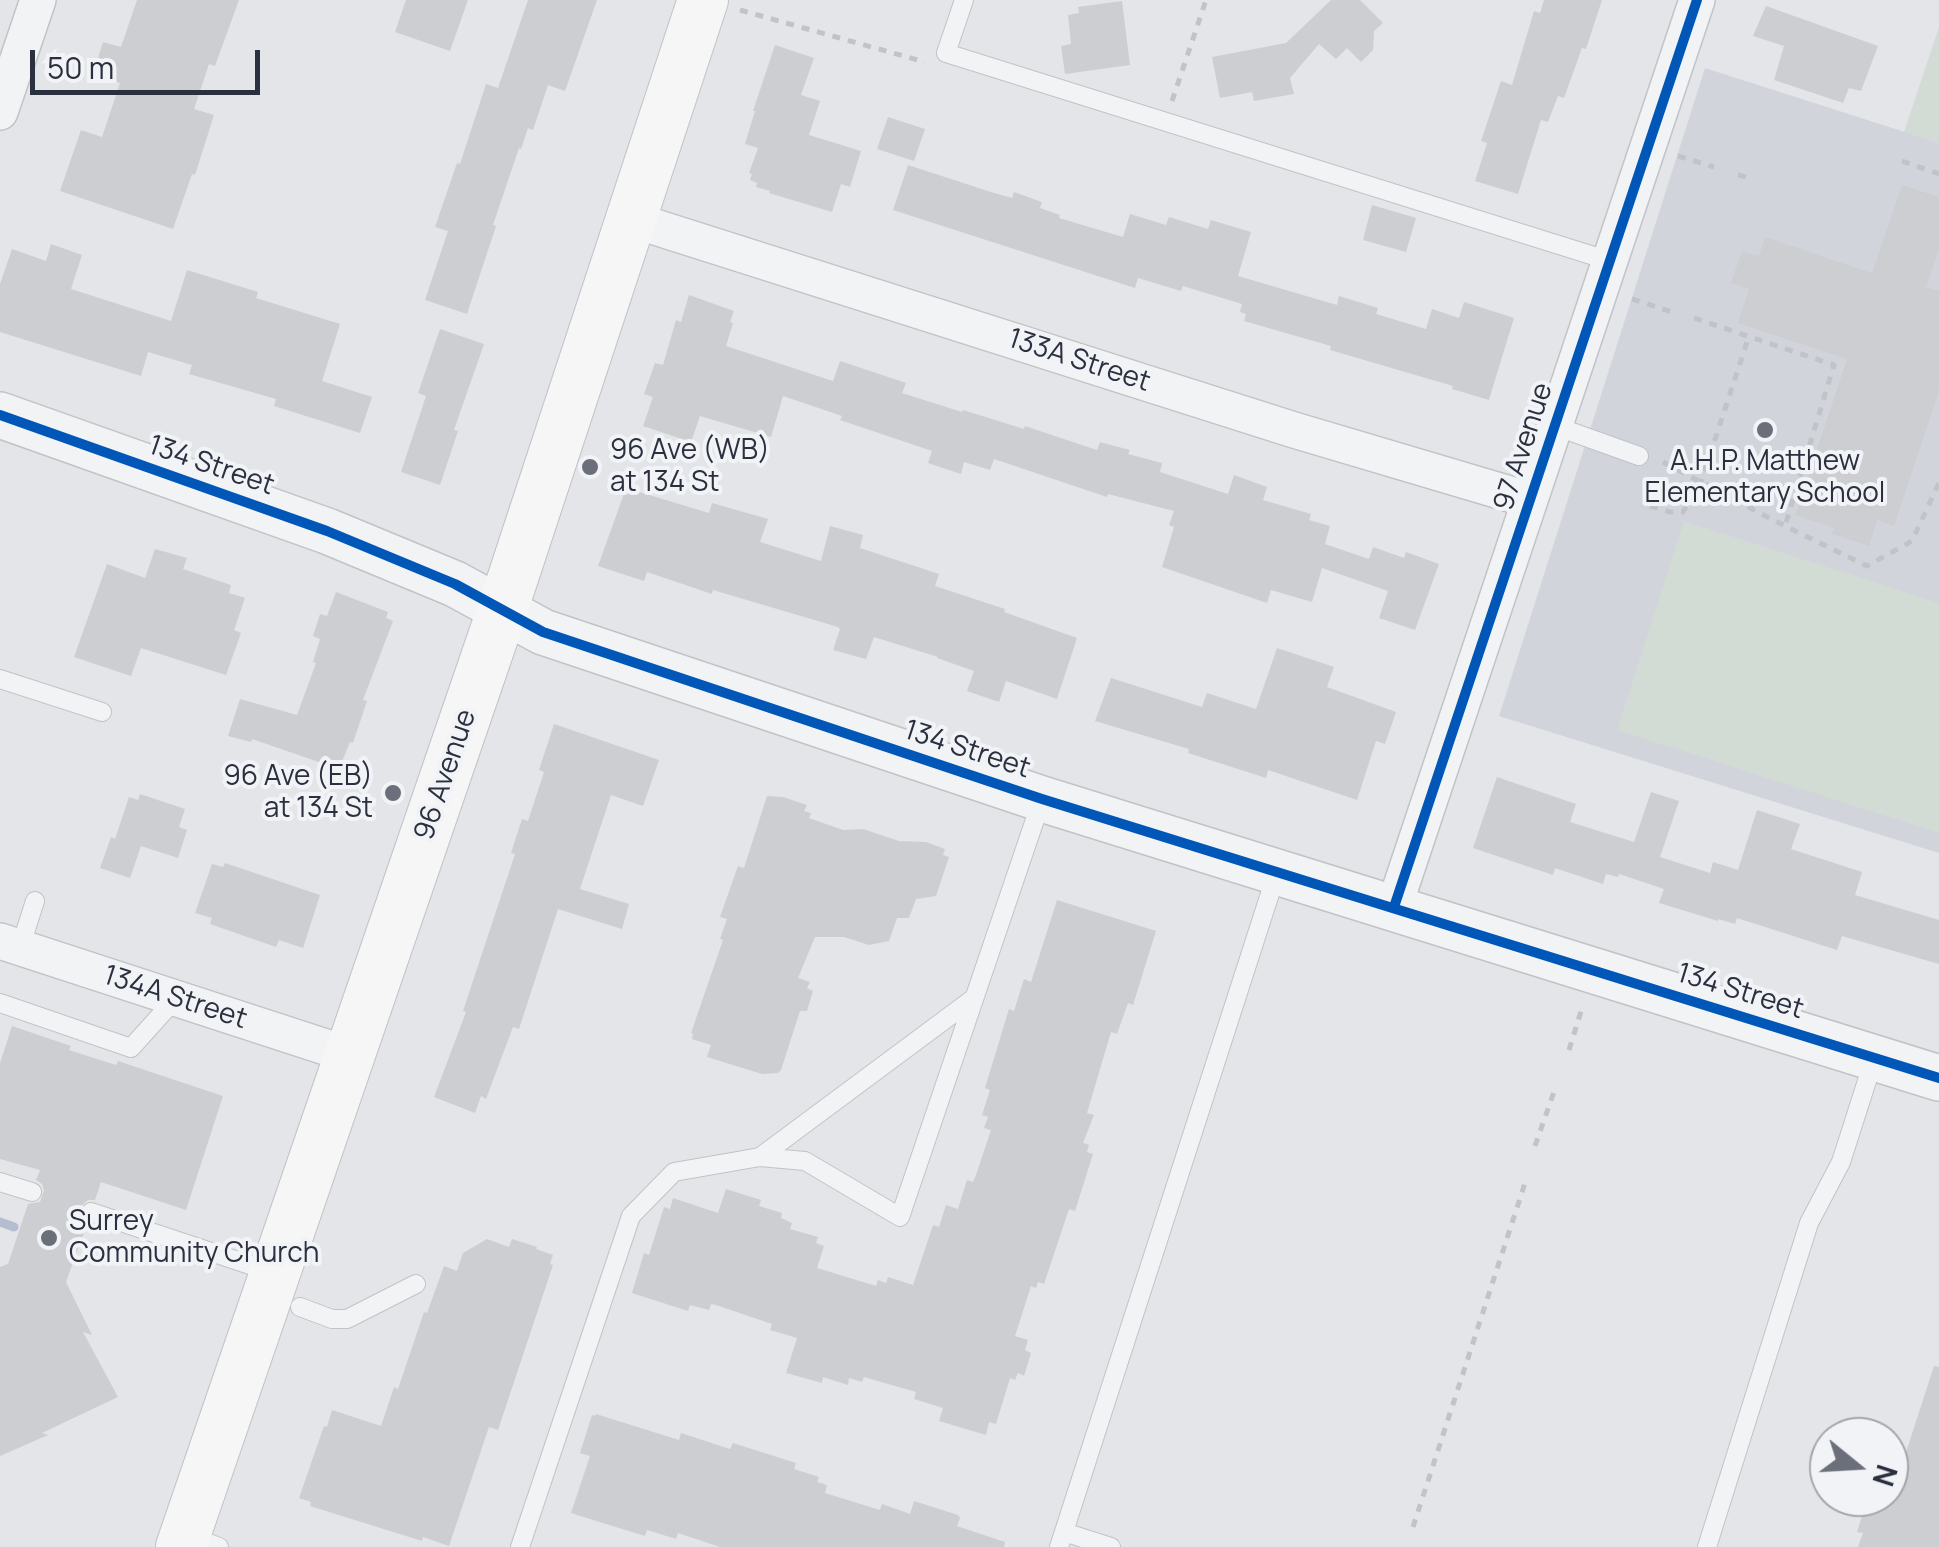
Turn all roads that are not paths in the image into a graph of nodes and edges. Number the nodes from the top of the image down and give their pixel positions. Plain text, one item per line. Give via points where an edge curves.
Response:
1 (38, 0) edge
2 (964, 0) edge
3 (1697, 0) edge
4 (722, 5) edge
5 (0, 112) edge
6 (630, 218) junction
7 (1610, 262) junction
8 (0, 415) edge
9 (1554, 426) junction
10 (1639, 456) dead end
11 (1530, 500) junction
12 (502, 611) junction
13 (0, 679) edge
14 (102, 712) dead end
15 (1042, 798) junction
16 (1278, 871) junction
17 (35, 902) dead end
18 (1394, 908) junction
19 (10, 944) edge
20 (176, 998) junction
21 (974, 998) junction
22 (0, 1003) edge
23 (350, 1055) junction
24 (1874, 1058) junction
25 (1939, 1078) edge
26 (760, 1157) junction
27 (0, 1182) edge
28 (32, 1192) dead end
29 (90, 1212) dead end
30 (416, 1284) dead end
31 (287, 1290) junction
32 (1061, 1539) edge
33 (195, 1543) edge
34 (520, 1547) edge
35 (1111, 1547) edge
36 (1707, 1547) edge

1 - 5 street
2 - 7 lane via 946,52
3 - 7 street, 97 Avenue
4 - 6 main road, 96 Avenue
6 - 11 street, 133A Street
6 - 12 main road, 96 Avenue
7 - 9 street, 97 Avenue
8 - 12 street, 134 Street via 328,531
9 - 10 lane
9 - 11 street, 97 Avenue
11 - 18 street, 97 Avenue
12 - 15 street, 134 Street via 543,632
12 - 23 main road, 96 Avenue
13 - 14 lane
15 - 16 street, 134 Street
15 - 21 lane
16 - 18 street, 134 Street
16 - 32 lane
17 - 19 lane
18 - 24 street, 134 Street
19 - 20 street, 134A Street
20 - 22 lane via 131,1048
20 - 23 street, 134A Street
21 - 26 lane
21 - 26 lane via 900,1217 806,1161
23 - 31 main road, 96 Avenue
24 - 25 street, 134 Street
24 - 36 lane via 1841,1162 1809,1223
26 - 34 lane via 674,1172 631,1216
27 - 28 lane
29 - 31 lane
30 - 31 lane via 332,1319
31 - 33 main road, 96 Avenue
32 - 35 lane

